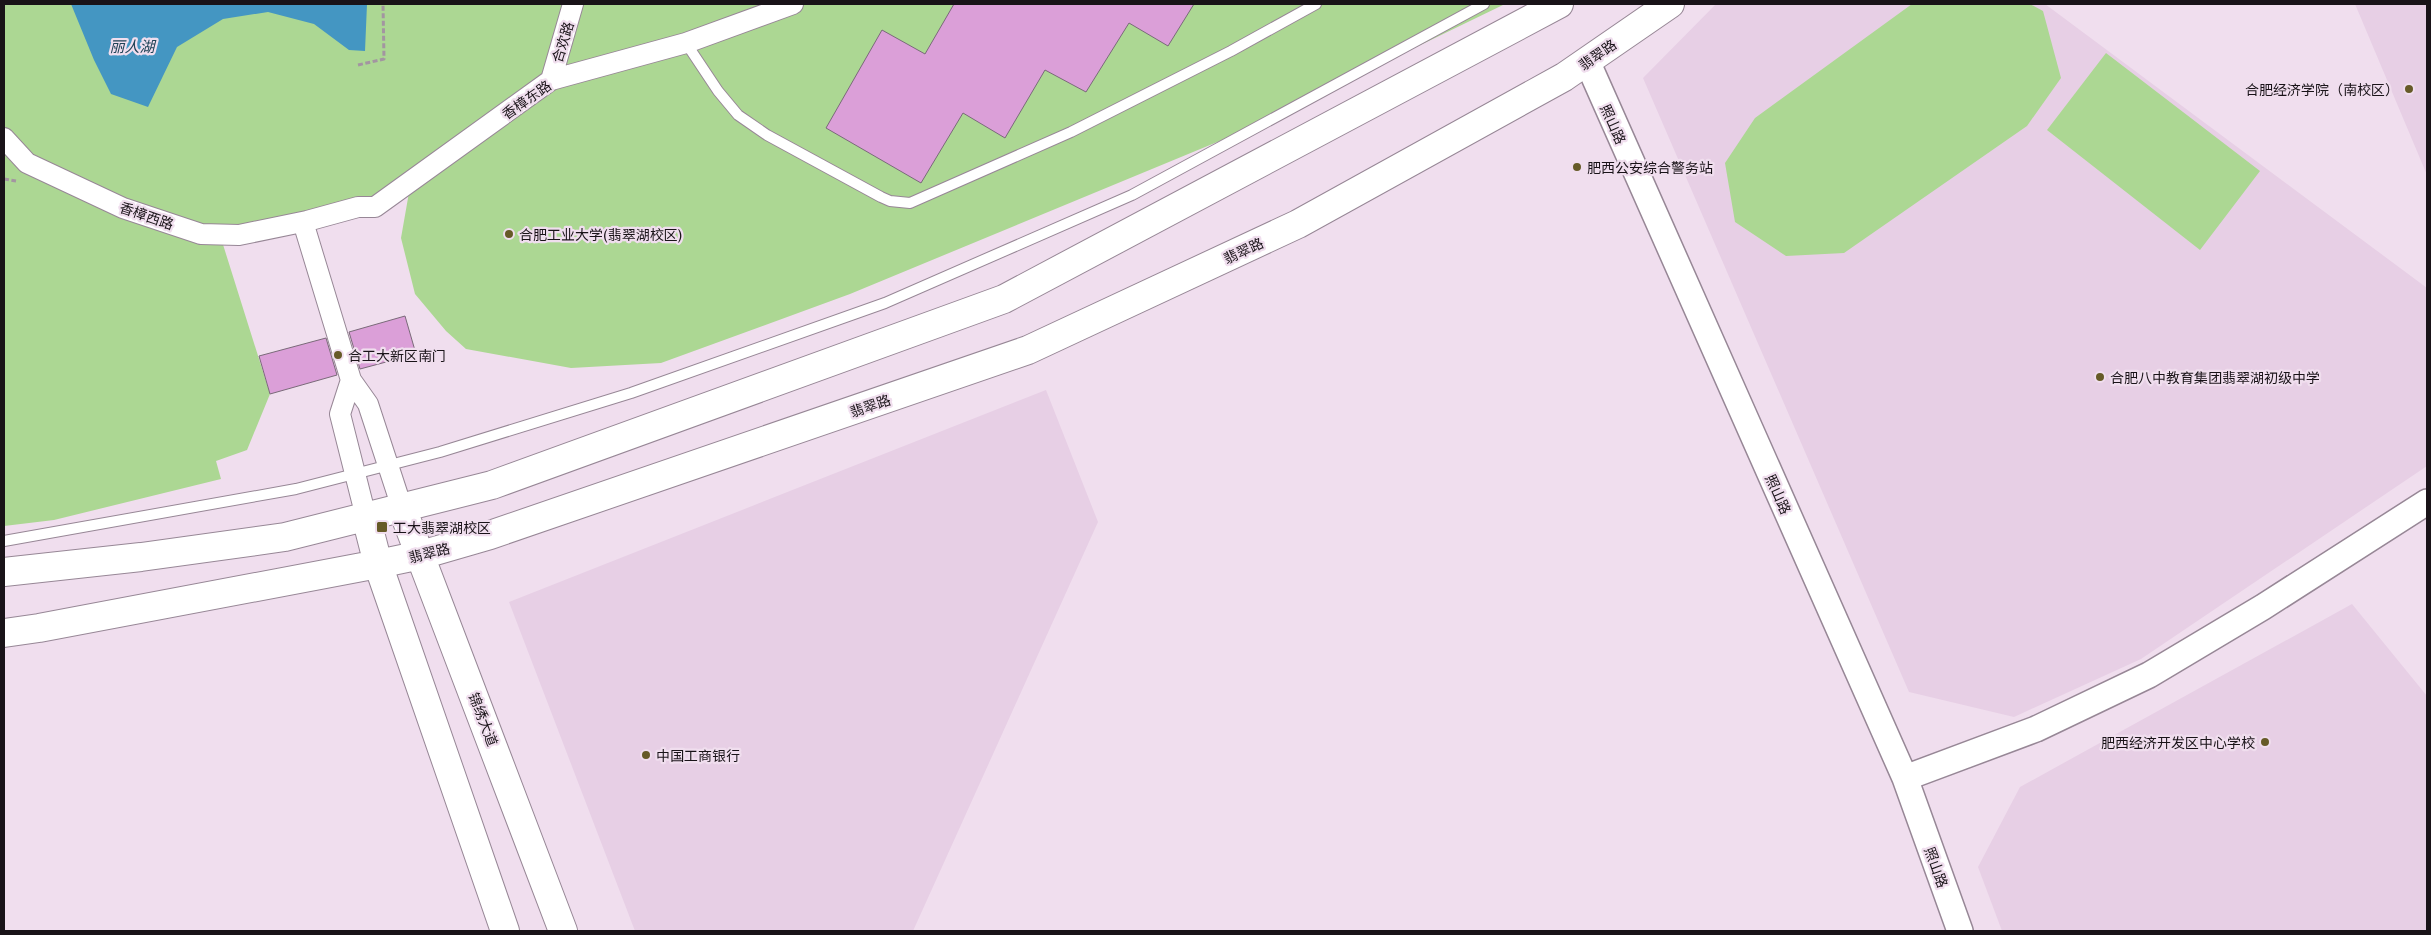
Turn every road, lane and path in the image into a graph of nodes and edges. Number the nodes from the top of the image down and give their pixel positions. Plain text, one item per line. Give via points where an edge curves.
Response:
1 (383, 4) edge
2 (573, 4) edge
3 (793, 4) edge
4 (1316, 4) edge
5 (1484, 4) edge
6 (1559, 4) edge
7 (1670, 4) edge
8 (686, 43) junction
9 (1586, 61) junction
10 (358, 65) dead end
11 (550, 80) junction
12 (4, 138) edge
13 (305, 222) junction
14 (350, 380) junction
15 (388, 465) junction
16 (355, 474) junction
17 (2427, 502) edge
18 (402, 508) junction
19 (366, 518) junction
20 (4, 541) edge
21 (422, 555) junction
22 (378, 564) junction
23 (4, 572) edge
24 (4, 633) edge
25 (1905, 778) junction
26 (505, 931) edge
27 (563, 931) edge
28 (1960, 931) edge

1 - 10 path via 384,59
2 - 11 street, 合欢路
3 - 8 street, 香樟东路
4 - 8 lane via 1071,132 910,202 890,201 767,135 738,115
5 - 15 lane via 1132,195 885,303 631,393 448,450
6 - 18 main road via 1004,299 492,485
7 - 9 main road, 翡翠路
8 - 11 street, 香樟东路
9 - 21 main road, 翡翠路 via 1564,77 1298,224 1028,350 490,535
9 - 25 street, 照山路
11 - 13 street, 香樟东路 via 375,207 358,207
12 - 13 street, 香樟西路 via 27,163 122,208 201,234 239,236
13 - 14 street
14 - 15 street via 368,404
14 - 16 street via 340,414
15 - 16 lane
15 - 18 street
16 - 19 street
16 - 20 lane via 296,489
17 - 25 street via 2149,675 2036,729
18 - 19 main road
18 - 21 main road, 锦绣大道
19 - 22 main road
19 - 23 main road via 285,537
21 - 22 main road, 翡翠路
21 - 27 main road, 锦绣大道
22 - 24 main road, 翡翠路
22 - 26 main road
25 - 28 street, 照山路

